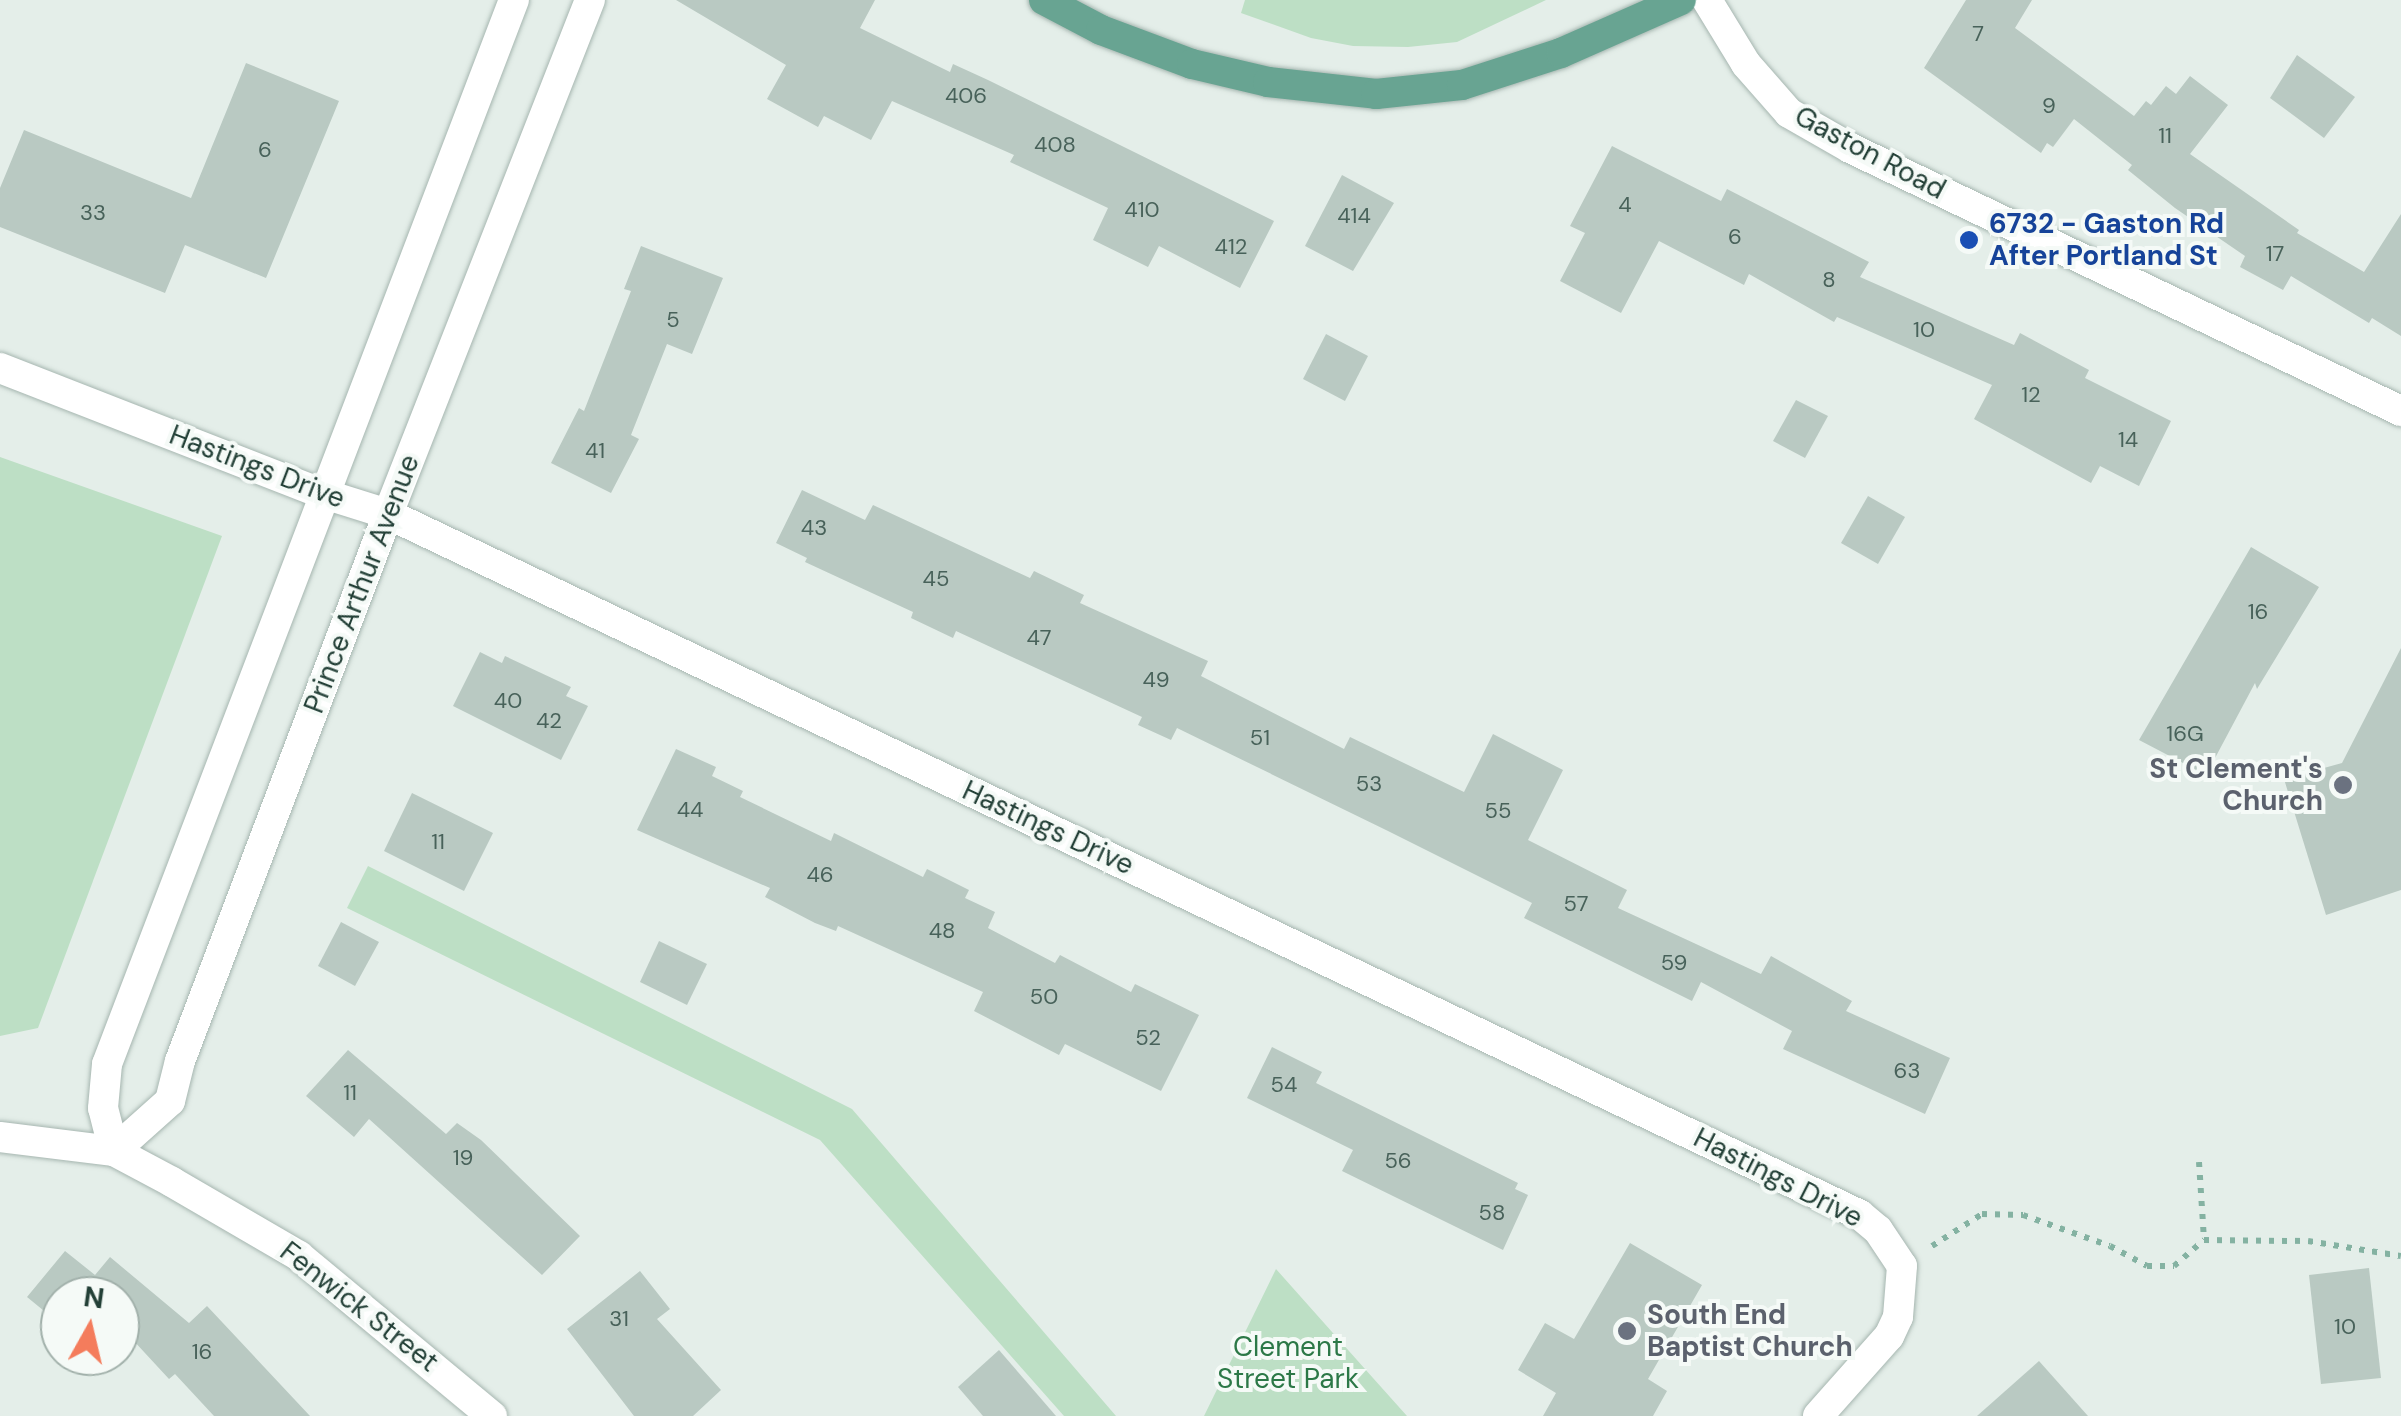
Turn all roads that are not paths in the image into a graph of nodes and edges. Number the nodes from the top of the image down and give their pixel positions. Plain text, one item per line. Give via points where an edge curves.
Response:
1 (514, 0) edge
2 (590, 0) edge
3 (1044, 0) edge
4 (1680, 0) edge
5 (1707, 0) edge
6 (0, 368) edge
7 (2401, 410) edge
8 (324, 494) junction
9 (388, 514) junction
10 (0, 1136) edge
11 (114, 1151) junction
12 (492, 1416) edge
13 (1818, 1416) edge

1 - 8 street
2 - 9 street, Prince Arthur Avenue
3 - 4 main road via 1192,64 1268,82 1376,94 1462,85
5 - 7 street, Gaston Road via 1746,64 1789,113
6 - 8 street, Hastings Drive
8 - 9 street, Hastings Drive
8 - 11 street via 107,1064 103,1108
9 - 11 street, Prince Arthur Avenue via 170,1101
9 - 13 street, Hastings Drive via 1824,1196 1878,1230 1902,1266 1902,1300 1889,1336
10 - 11 street
11 - 12 street, Fenwick Street via 299,1256

